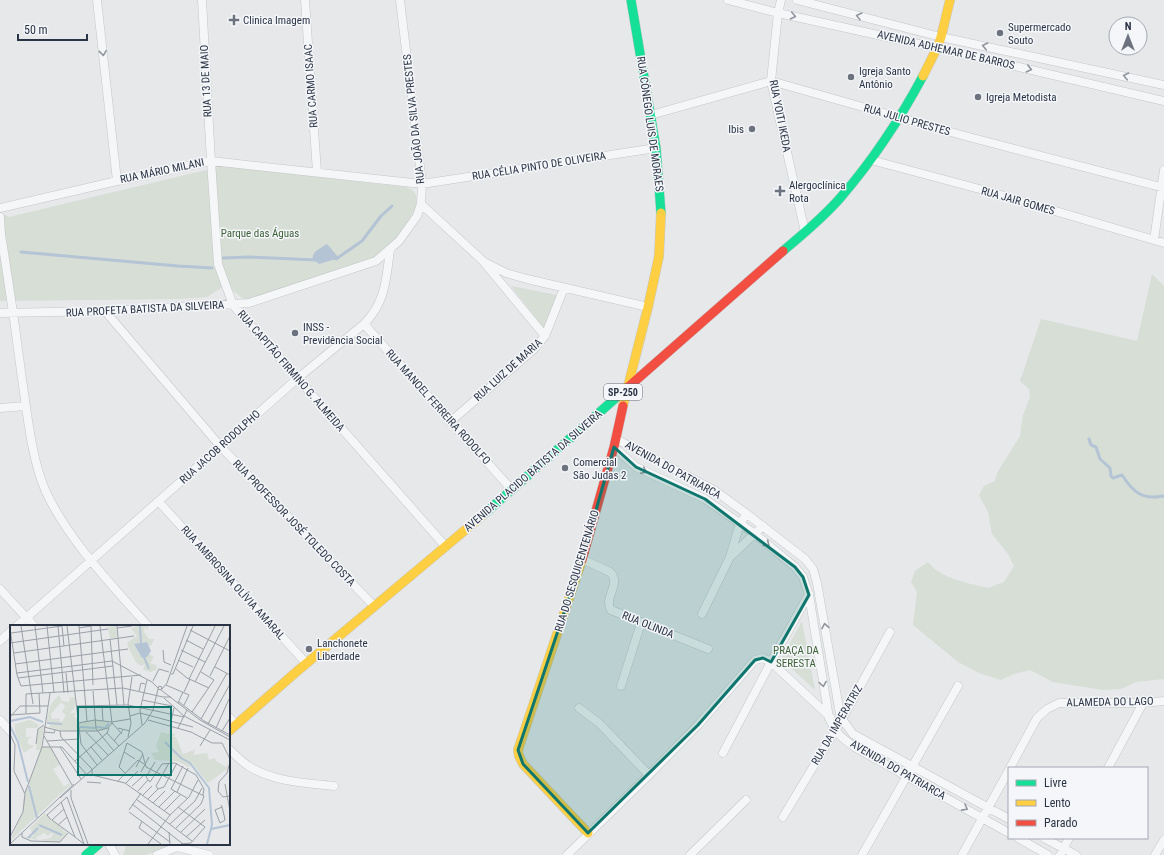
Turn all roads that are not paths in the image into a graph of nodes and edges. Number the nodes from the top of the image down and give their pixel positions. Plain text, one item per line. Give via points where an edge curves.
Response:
1 (97, 0) edge
2 (202, 0) edge
3 (304, 0) edge
4 (400, 0) edge
5 (631, 0) edge
6 (728, 0) edge
7 (781, 0) edge
8 (797, 0) edge
9 (950, 0) edge
10 (778, 13) junction
11 (941, 37) junction
12 (937, 48) junction
13 (1070, 65) junction
14 (1066, 78) junction
15 (771, 81) junction
16 (1164, 85) edge
17 (1164, 101) edge
18 (651, 115) junction
19 (898, 118) junction
20 (656, 148) junction
21 (871, 160) junction
22 (211, 161) junction
23 (1164, 170) edge
24 (317, 172) junction
25 (117, 181) junction
26 (422, 184) junction
27 (1163, 188) edge
28 (421, 204) junction
29 (0, 208) edge
30 (0, 217) edge
31 (805, 232) junction
32 (1154, 240) junction
33 (1164, 243) edge
34 (390, 250) junction
35 (482, 260) junction
36 (564, 288) junction
37 (233, 305) junction
38 (648, 307) junction
39 (105, 311) junction
40 (0, 313) edge
41 (13, 314) junction
42 (364, 324) junction
43 (545, 336) junction
44 (298, 378) junction
45 (627, 389) junction
46 (26, 406) junction
47 (0, 408) edge
48 (450, 422) junction
49 (615, 443) junction
50 (221, 447) junction
51 (512, 490) junction
52 (159, 502) junction
53 (747, 514) junction
54 (740, 523) junction
55 (763, 526) junction
56 (755, 534) junction
57 (446, 547) junction
58 (730, 557) junction
59 (582, 559) junction
60 (91, 562) junction
61 (817, 583) junction
62 (0, 589) edge
63 (808, 595) junction
64 (374, 606) junction
65 (702, 614) dead end
66 (26, 618) junction
67 (641, 623) junction
68 (18, 625) edge
69 (33, 625) edge
70 (147, 625) edge
71 (10, 632) edge
72 (890, 632) dead end
73 (0, 641) edge
74 (708, 649) dead end
75 (771, 662) junction
76 (307, 664) junction
77 (621, 686) dead end
78 (958, 686) dead end
79 (1164, 701) edge
80 (1143, 703) junction
81 (579, 708) dead end
82 (841, 716) junction
83 (230, 718) edge
84 (829, 718) junction
85 (0, 720) edge
86 (236, 725) junction
87 (230, 730) edge
88 (834, 730) junction
89 (10, 731) edge
90 (230, 751) edge
91 (723, 753) dead end
92 (912, 766) junction
93 (1011, 767) edge
94 (1109, 767) edge
95 (1008, 773) edge
96 (649, 775) junction
97 (906, 775) junction
98 (334, 786) dead end
99 (746, 800) dead end
100 (988, 808) junction
101 (783, 817) dead end
102 (982, 818) junction
103 (1008, 818) edge
104 (1008, 832) edge
105 (588, 833) junction
106 (1020, 839) edge
107 (1045, 839) edge
108 (1068, 839) edge
109 (1164, 840) edge
110 (98, 845) edge
111 (110, 845) edge
112 (176, 846) edge
113 (1062, 852) edge
114 (86, 855) edge
115 (115, 855) edge
116 (157, 855) edge
117 (209, 855) edge
118 (567, 855) edge
119 (690, 855) edge
120 (862, 855) edge
121 (962, 855) edge
122 (1048, 855) edge
123 (1076, 855) edge
124 (1156, 855) edge

1 -> 25 street
2 - 22 street, RUA 13 DE MAIO
3 - 24 street, RUA CARMO ISAAC
4 - 26 street, RUA JOÃO DA SILVA PRESTES
5 - 18 main road, RUA CÔNEGO LUIS DE MORAES
6 - 10 street, AVENIDA ADHEMAR DE BARROS
7 - 10 street, RUA YOITI IKEDA
11 -> 8 street, AVENIDA ADHEMAR DE BARROS
9 - 11 main road, AVENIDA PLACIDO BATISTA DA SILVEIRA / SP-250
10 -> 12 street, AVENIDA ADHEMAR DE BARROS
10 - 15 street, RUA YOITI IKEDA
11 - 12 main road, AVENIDA PLACIDO BATISTA DA SILVEIRA / SP-250
13 -> 11 street, AVENIDA ADHEMAR DE BARROS
12 -> 14 street, AVENIDA ADHEMAR DE BARROS
12 - 19 main road, AVENIDA PLACIDO BATISTA DA SILVEIRA / SP-250
13 - 14 street
16 -> 13 street, AVENIDA ADHEMAR DE BARROS
14 - 17 street, AVENIDA ADHEMAR DE BARROS
15 - 18 street
15 - 19 street, RUA JULIO PRESTES
15 - 31 street, RUA YOITI IKEDA
18 - 20 main road, RUA CÔNEGO LUIS DE MORAES
19 - 21 main road, AVENIDA PLACIDO BATISTA DA SILVEIRA / SP-250
19 - 27 street, RUA JULIO PRESTES
20 - 26 street, RUA CÉLIA PINTO DE OLIVEIRA
20 - 38 main road, RUA CÔNEGO LUIS DE MORAES via 661,214 659,256
21 - 31 main road, AVENIDA PLACIDO BATISTA DA SILVEIRA / SP-250 via 840,198
21 - 32 street, RUA JAIR GOMES
22 - 24 street, RUA MÁRIO MILANI
22 - 25 street, RUA MÁRIO MILANI
22 - 37 street, RUA CAPITÃO FIRMINO G. ALMEIDA via 218,264
23 - 27 street
24 - 26 street, RUA MÁRIO MILANI
25 - 29 street, RUA MÁRIO MILANI
26 - 28 street, RUA JOÃO DA SILVA PRESTES
27 - 32 street
28 - 34 street, RUA PROFETA BATISTA DA SILVEIRA via 413,221
28 - 35 street
30 - 41 street
31 - 45 main road, AVENIDA PLACIDO BATISTA DA SILVEIRA / SP-250
32 - 33 street, RUA JAIR GOMES
34 - 37 street, RUA PROFETA BATISTA DA SILVEIRA via 376,261 249,303
34 - 42 street, RUA JACOB RODOLPHO via 381,301 374,314
35 - 36 street via 506,273
35 - 43 street
36 - 38 street
36 - 43 street, RUA LUIZ DE MARIA
37 - 39 street, RUA PROFETA BATISTA DA SILVEIRA
37 - 44 street, RUA CAPITÃO FIRMINO G. ALMEIDA
38 - 45 main road, RUA CÔNEGO LUIS DE MORAES
39 - 41 street, RUA PROFETA BATISTA DA SILVEIRA
39 - 50 street, RUA PROFESSOR JOSÉ TOLEDO COSTA
40 - 41 street, RUA PROFETA BATISTA DA SILVEIRA
41 - 46 street
42 - 44 street, RUA JACOB RODOLPHO
42 - 48 street, RUA MANOEL FERREIRA RODOLFO
43 - 48 street, RUA LUIZ DE MARIA via 533,350
44 - 50 street, RUA JACOB RODOLPHO
44 - 57 street, RUA CAPITÃO FIRMINO G. ALMEIDA
45 - 49 main road, RUA DO SESQUICENTENÁRIO
45 - 51 main road, AVENIDA PLACIDO BATISTA DA SILVEIRA / SP-250
46 - 47 street
46 - 60 street via 36,460 45,490
48 - 51 street, RUA MANOEL FERREIRA RODOLFO
49 - 53 street, AVENIDA DO PATRIARCA via 714,490
49 -> 54 street, AVENIDA DO PATRIARCA via 636,467 705,499
49 - 59 main road, RUA DO SESQUICENTENÁRIO
50 - 52 street, RUA JACOB RODOLPHO
50 - 64 street, RUA PROFESSOR JOSÉ TOLEDO COSTA
51 - 57 main road, AVENIDA PLACIDO BATISTA DA SILVEIRA / SP-250
52 - 60 street, RUA JACOB RODOLPHO
52 - 76 street, RUA AMBROSINA OLÍVIA AMARAL
53 - 54 street
53 - 55 street, AVENIDA DO PATRIARCA
54 - 56 street, AVENIDA DO PATRIARCA
54 - 58 street
55 - 56 street
55 - 61 street, AVENIDA DO PATRIARCA via 805,559 813,569
56 - 58 street
56 -> 63 street, AVENIDA DO PATRIARCA via 804,577
57 - 64 main road, AVENIDA PLACIDO BATISTA DA SILVEIRA / SP-250
58 - 65 street
59 - 67 street, RUA OLINDA via 614,575 609,603 611,610
59 - 105 main road, RUA DO SESQUICENTENÁRIO via 518,750 523,764
60 - 66 street, RUA JACOB RODOLPHO
60 - 70 street
61 - 63 street
82 -> 61 street, AVENIDA DO PATRIARCA
62 - 66 street
63 - 75 street
63 -> 84 street, AVENIDA DO PATRIARCA
64 - 76 main road, AVENIDA PLACIDO BATISTA DA SILVEIRA / SP-250
66 - 68 street, RUA JACOB RODOLPHO
66 - 69 street
67 - 74 street, RUA OLINDA
67 - 77 street
71 - 73 street
72 - 82 street, RUA DA IMPERATRIZ
75 - 84 street
75 - 91 street
75 - 96 street via 763,658 755,660 698,725
76 - 86 main road, AVENIDA PLACIDO BATISTA DA SILVEIRA / SP-250
78 - 92 street
79 - 80 street, ALAMEDA DO LAGO
80 - 93 street, ALAMEDA DO LAGO via 1059,703 1046,709 1037,718
80 - 94 street
81 - 96 street via 599,723
82 - 84 street
82 - 88 street, RUA DA IMPERATRIZ
82 - 92 street, AVENIDA DO PATRIARCA via 853,734
83 - 86 street
84 - 88 street, AVENIDA DO PATRIARCA
85 - 89 street
86 - 87 main road, AVENIDA PLACIDO BATISTA DA SILVEIRA / SP-250
88 - 97 street, AVENIDA DO PATRIARCA via 856,748
88 - 101 street, RUA DA IMPERATRIZ
90 - 98 street via 252,768 274,777
92 - 97 street
92 - 100 street, AVENIDA DO PATRIARCA
95 - 100 street
96 - 105 street
97 -> 102 street, AVENIDA DO PATRIARCA
97 - 120 street
99 - 119 street
100 - 102 street
100 - 103 street, AVENIDA DO PATRIARCA
102 - 104 street, AVENIDA DO PATRIARCA
102 - 121 street
105 - 118 street
106 - 122 street
107 - 113 street
108 - 113 street
109 - 124 street
110 - 114 main road
111 - 115 street
112 - 116 street
112 - 117 street
113 - 123 street

